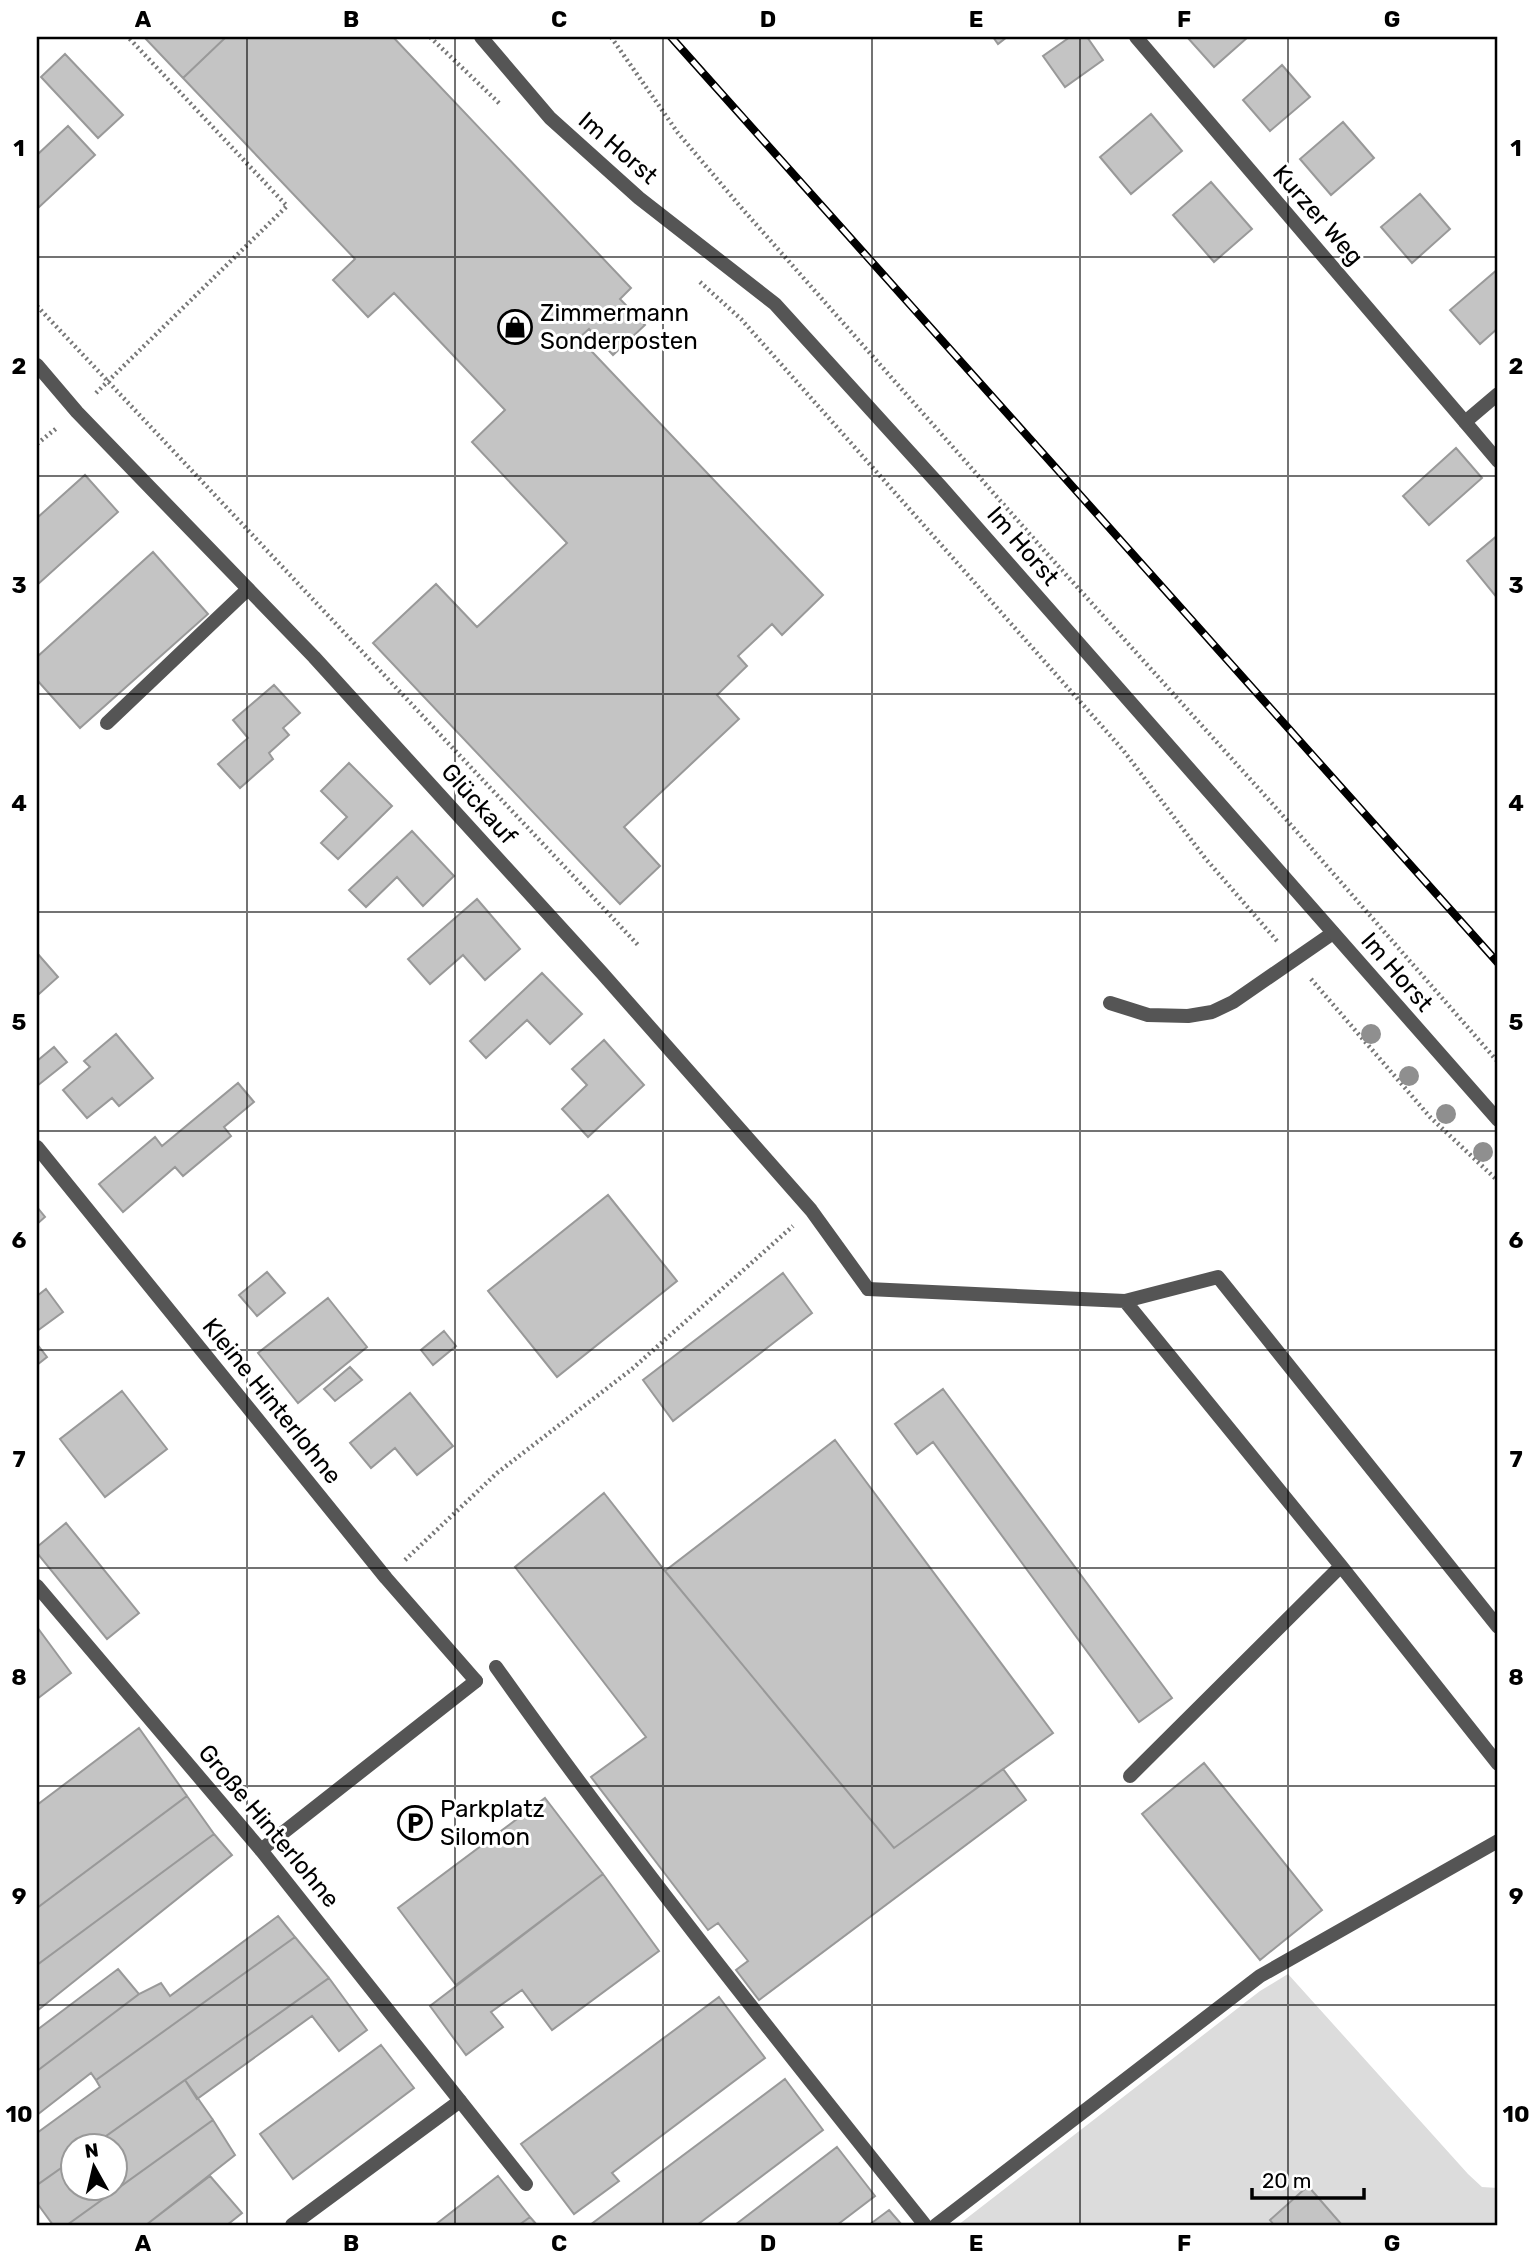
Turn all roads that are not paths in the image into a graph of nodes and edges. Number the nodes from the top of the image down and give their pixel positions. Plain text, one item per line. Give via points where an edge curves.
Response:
1 (481, 37) edge
2 (1136, 37) edge
3 (37, 365) edge
4 (1498, 394) edge
5 (1465, 422) junction
6 (1498, 461) edge
7 (248, 589) junction
8 (107, 723) dead end
9 (1333, 933) junction
10 (1110, 1003) dead end
11 (1498, 1120) edge
12 (37, 1147) edge
13 (1125, 1301) junction
14 (1341, 1566) junction
15 (37, 1586) edge
16 (1498, 1628) edge
17 (496, 1667) dead end
18 (1498, 1764) edge
19 (1130, 1776) dead end
20 (1498, 1841) edge
21 (261, 1850) junction
22 (460, 2101) junction
23 (526, 2184) dead end
24 (292, 2225) edge
25 (925, 2225) edge
26 (936, 2225) edge

1 - 9 street, Im Horst via 550,118 639,198 775,304
2 - 5 street, Kurzer Weg
3 - 7 street, Glückauf
4 - 5 street
5 - 6 street, Kurzer Weg
7 - 8 street
7 - 13 street, Glückauf via 602,973 811,1210 868,1289
9 - 10 street via 1212,1012 1148,1015
9 - 11 street, Im Horst
12 - 21 street, Kleine Hinterlohne via 475,1681
13 - 14 street
13 - 16 street via 1219,1277
14 - 18 street
14 - 19 street
15 - 21 street, Große Hinterlohne
17 - 25 street via 684,1922
20 - 26 street via 1260,1976
21 - 22 street, Große Hinterlohne
22 - 23 street, Große Hinterlohne
22 - 24 street

